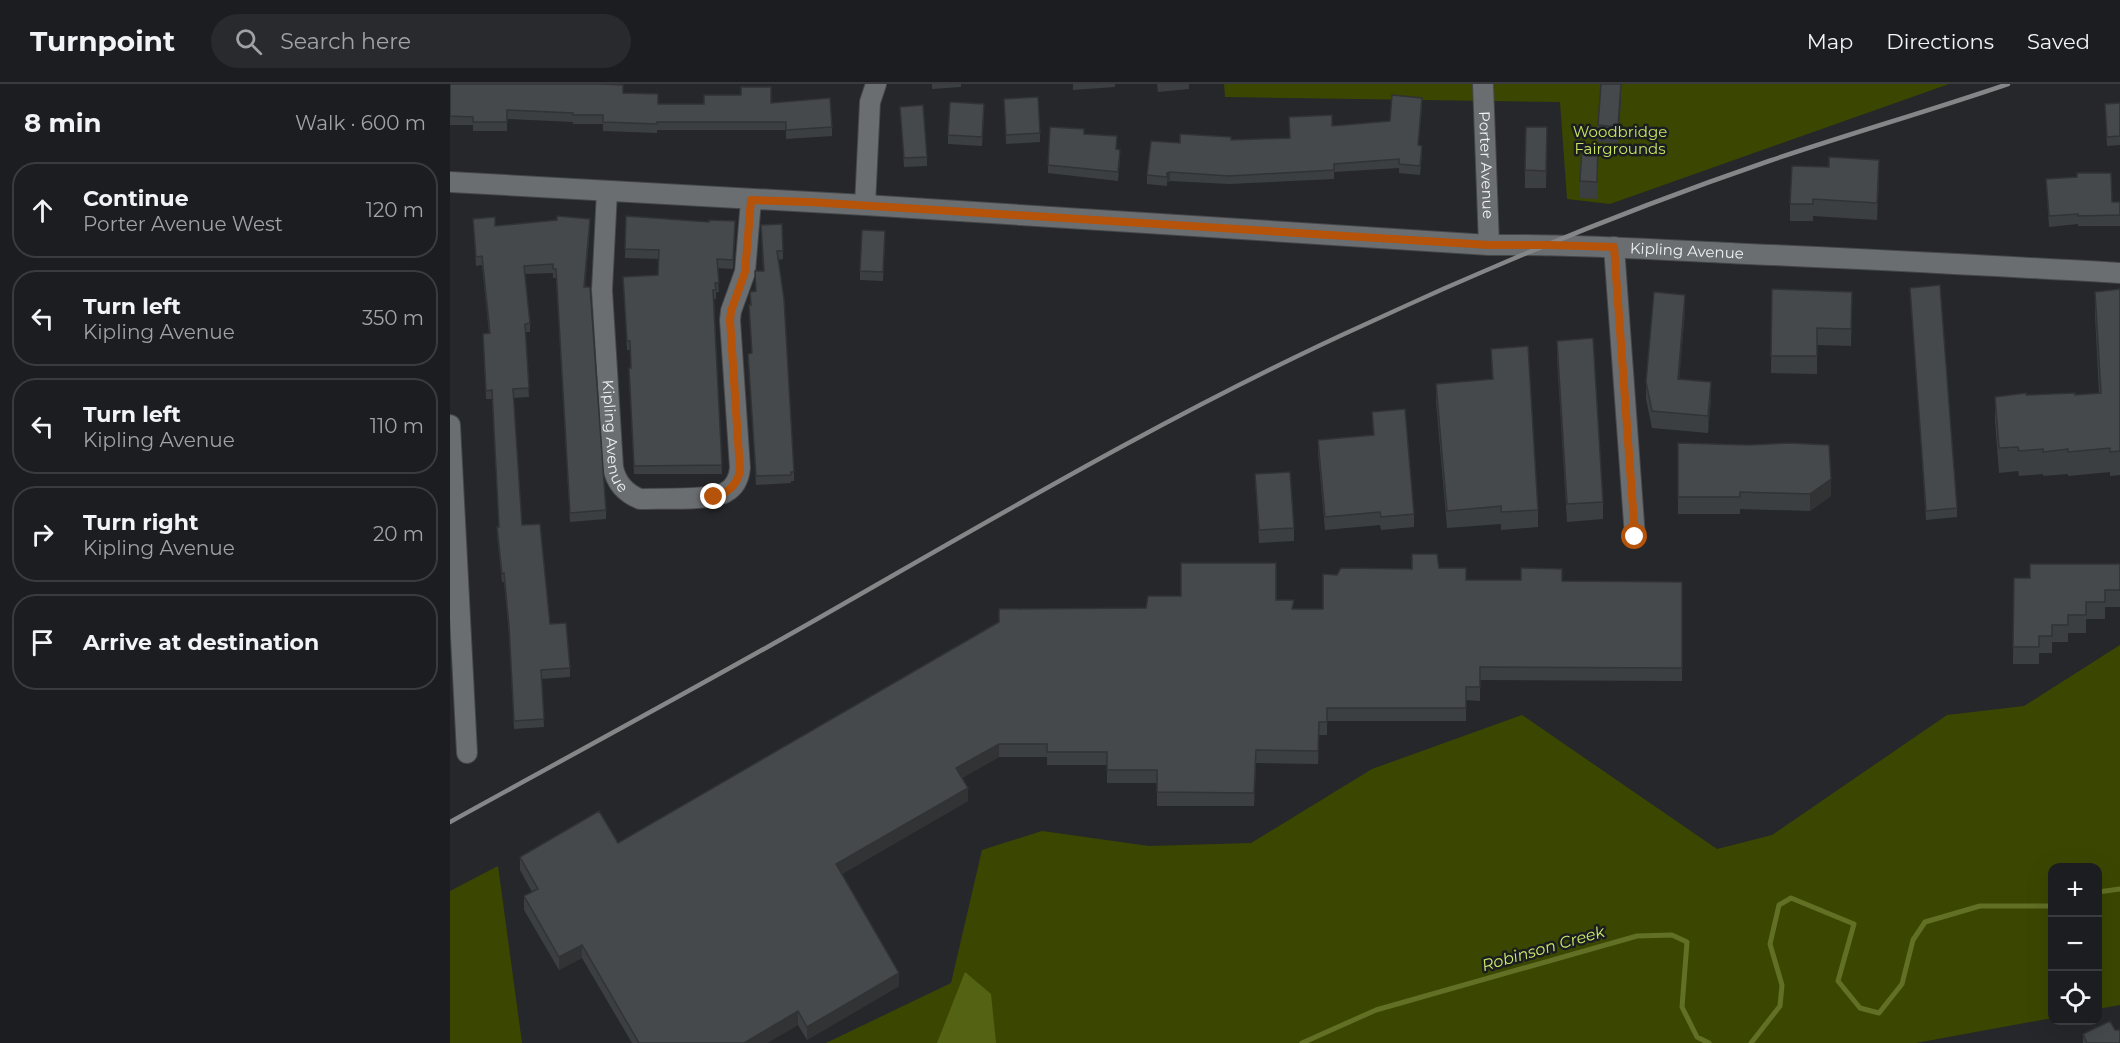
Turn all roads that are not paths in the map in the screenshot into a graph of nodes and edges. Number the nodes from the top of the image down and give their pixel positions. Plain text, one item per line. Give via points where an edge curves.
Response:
1 (876, 84) edge
2 (1484, 84) edge
3 (450, 182) edge
4 (607, 191) junction
5 (751, 200) junction
6 (865, 205) junction
7 (1489, 245) junction
8 (1614, 247) junction
9 (2120, 273) edge
10 (450, 424) edge
11 (1635, 537) dead end
12 (467, 753) dead end

1 - 6 street via 870,102
2 - 7 street, Porter Avenue
3 - 4 street, Kipling Avenue
4 - 5 street, Kipling Avenue
4 - 5 street, Kipling Avenue via 602,290 614,470 622,487 640,499 714,497 728,491 738,478 730,320 745,272
5 - 6 street, Kipling Avenue
6 - 7 street, Kipling Avenue
7 - 8 street, Kipling Avenue
8 - 9 street, Kipling Avenue
8 - 11 street
10 - 12 street

